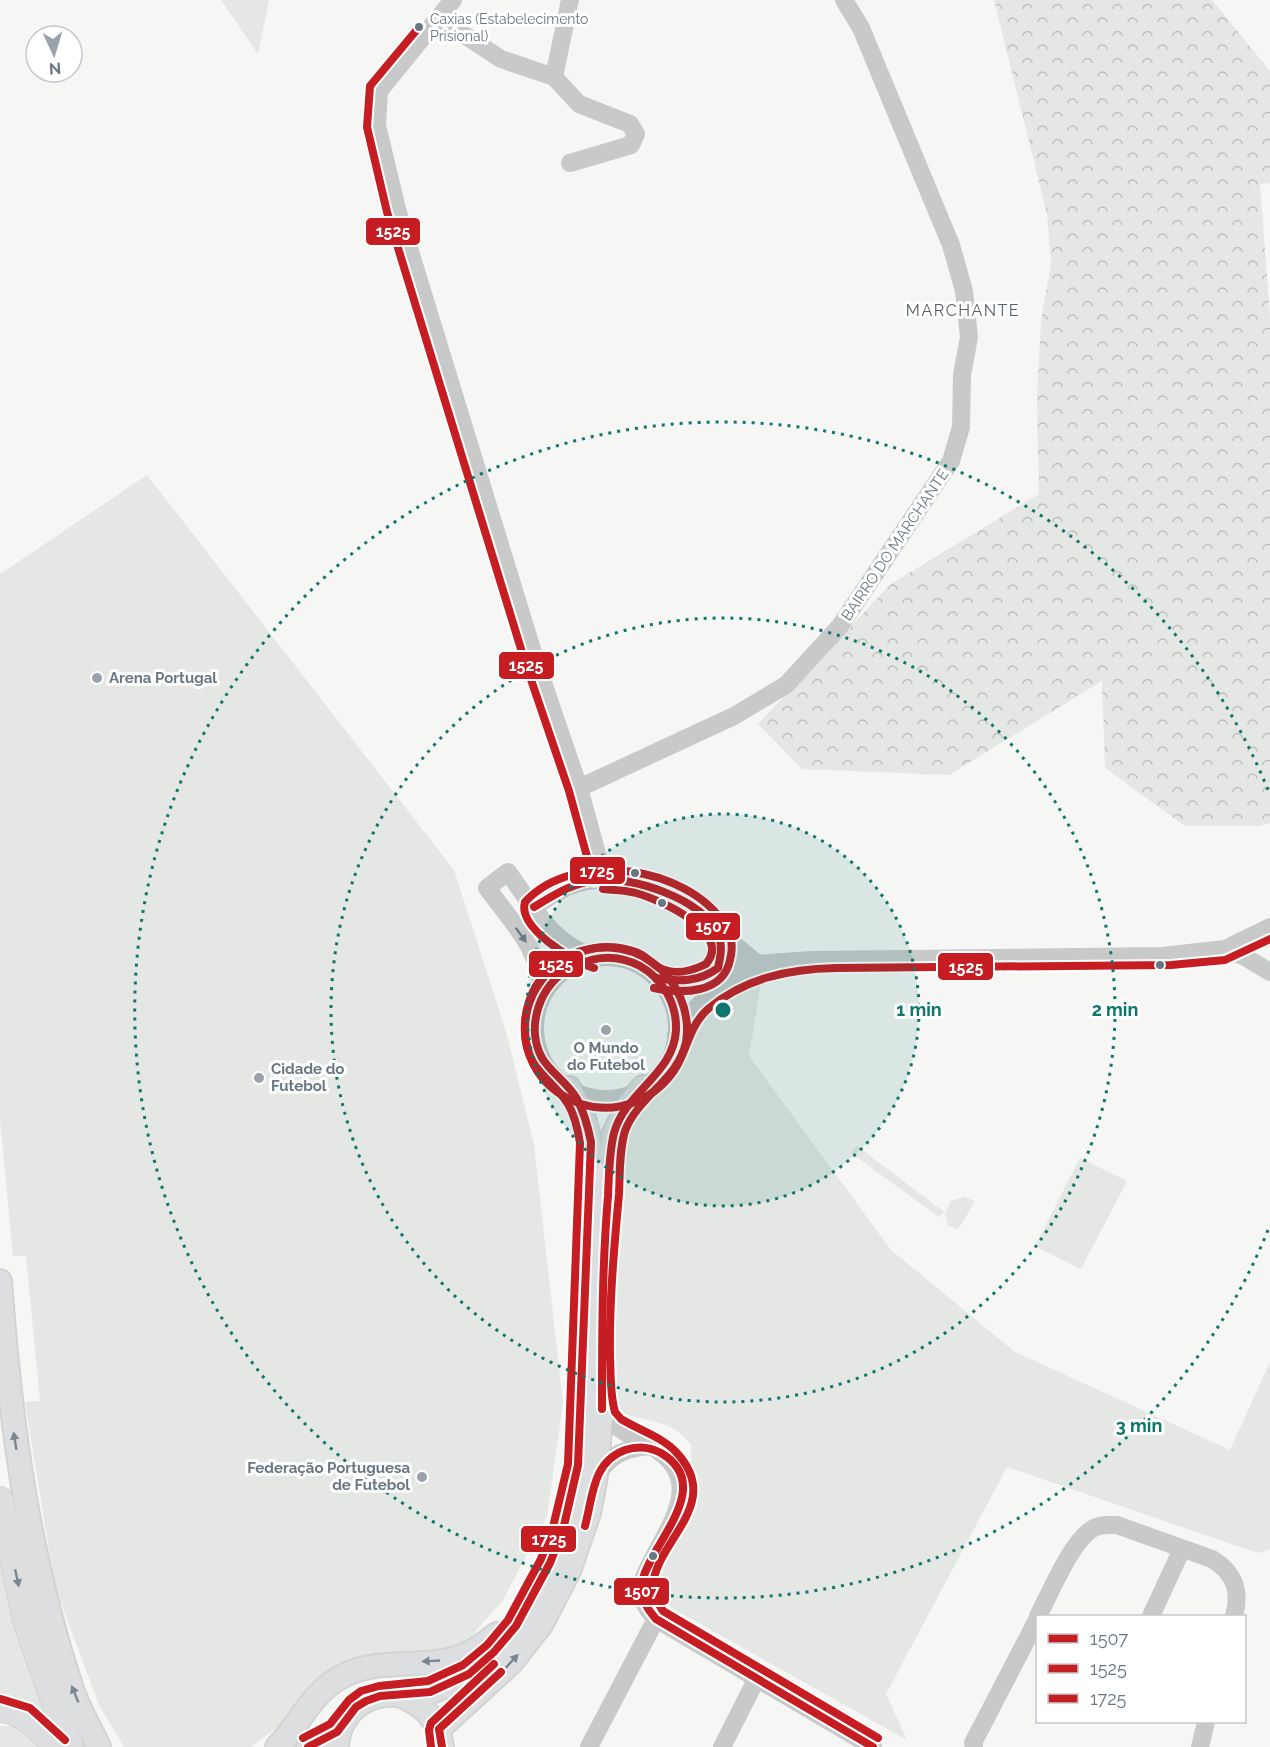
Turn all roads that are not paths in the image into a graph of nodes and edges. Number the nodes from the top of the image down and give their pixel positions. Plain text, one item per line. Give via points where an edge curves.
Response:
1 (453, 0) edge
2 (570, 0) edge
3 (844, 0) edge
4 (441, 19) junction
5 (554, 77) junction
6 (570, 163) dead end
7 (579, 788) junction
8 (604, 879) junction
9 (534, 907) junction
10 (1270, 927) edge
11 (716, 928) junction
12 (1225, 949) junction
13 (597, 958) junction
14 (778, 962) junction
15 (758, 964) junction
16 (1270, 972) edge
17 (711, 974) junction
18 (656, 978) junction
19 (543, 995) junction
20 (676, 1035) junction
21 (569, 1088) junction
22 (643, 1088) junction
23 (0, 1281) edge
24 (602, 1409) junction
25 (650, 1446) junction
26 (596, 1476) junction
27 (12, 1500) edge
28 (1182, 1549) junction
29 (1039, 1615) edge
30 (1152, 1615) edge
31 (1234, 1615) edge
32 (520, 1618) junction
33 (656, 1619) junction
34 (1036, 1621) edge
35 (757, 1678) junction
36 (401, 1696) junction
37 (0, 1709) edge
38 (1206, 1723) edge
39 (338, 1738) edge
40 (440, 1738) edge
41 (862, 1744) edge
42 (973, 1746) edge
43 (57, 1747) edge
44 (70, 1747) edge
45 (99, 1747) edge
46 (277, 1747) edge
47 (308, 1747) edge
48 (589, 1747) edge
49 (722, 1747) edge
50 (1200, 1747) edge

1 - 4 street
2 - 5 street
3 - 7 street, BAIRRO DO MARCHANTE via 861,28 947,234 964,291 969,337 962,375 961,427 951,461 840,626 786,685 734,716
4 - 5 street via 501,59
4 - 7 street via 380,91 377,125 397,209 535,659
5 - 6 street via 579,104 630,124 636,134 631,145
7 - 8 street
8 - 9 street via 568,886
8 - 11 street via 635,882 664,891
9 - 13 street via 564,944
9 -> 19 street via 508,872 487,888 536,957
10 - 12 street
11 - 15 street
11 - 17 street via 723,953 718,968
12 - 14 street via 1162,956
12 - 16 street
13 - 18 street via 624,959
13 - 19 street via 577,963 560,974
14 - 15 street
14 - 20 street via 712,993 694,1007
15 - 17 street
17 - 18 street via 682,982
18 - 20 street via 672,1004
19 - 21 street via 535,1020 537,1047 549,1071
20 - 22 street via 662,1070
21 - 22 street via 606,1098
21 - 32 main road via 581,1107 591,1142 578,1465 573,1496 553,1560
22 - 24 main road via 628,1105 614,1133 601,1292
27 -> 23 main road via 13,1430
24 - 25 street via 617,1429
24 - 26 main road
25 - 26 street via 617,1453
25 - 33 street via 663,1454 682,1482 678,1509 642,1581 643,1603
40 -> 26 main road via 511,1663 556,1600 590,1514
27 -> 44 highway via 26,1620
45 -> 27 main road via 73,1691
28 - 29 street via 1117,1525 1096,1526 1078,1542
28 - 30 street
28 - 31 street via 1212,1559 1228,1572 1237,1587
32 - 36 main road via 503,1642 459,1679 426,1693
32 -> 46 main road via 466,1654 444,1660 362,1667 340,1677 312,1699
33 - 35 street
33 - 48 street
34 - 42 street
35 - 41 street
35 - 49 street
36 - 39 main road via 371,1698 347,1716
36 - 40 main road via 430,1714
37 - 43 highway via 7,1709 43,1731
38 - 50 street
39 - 47 main road

